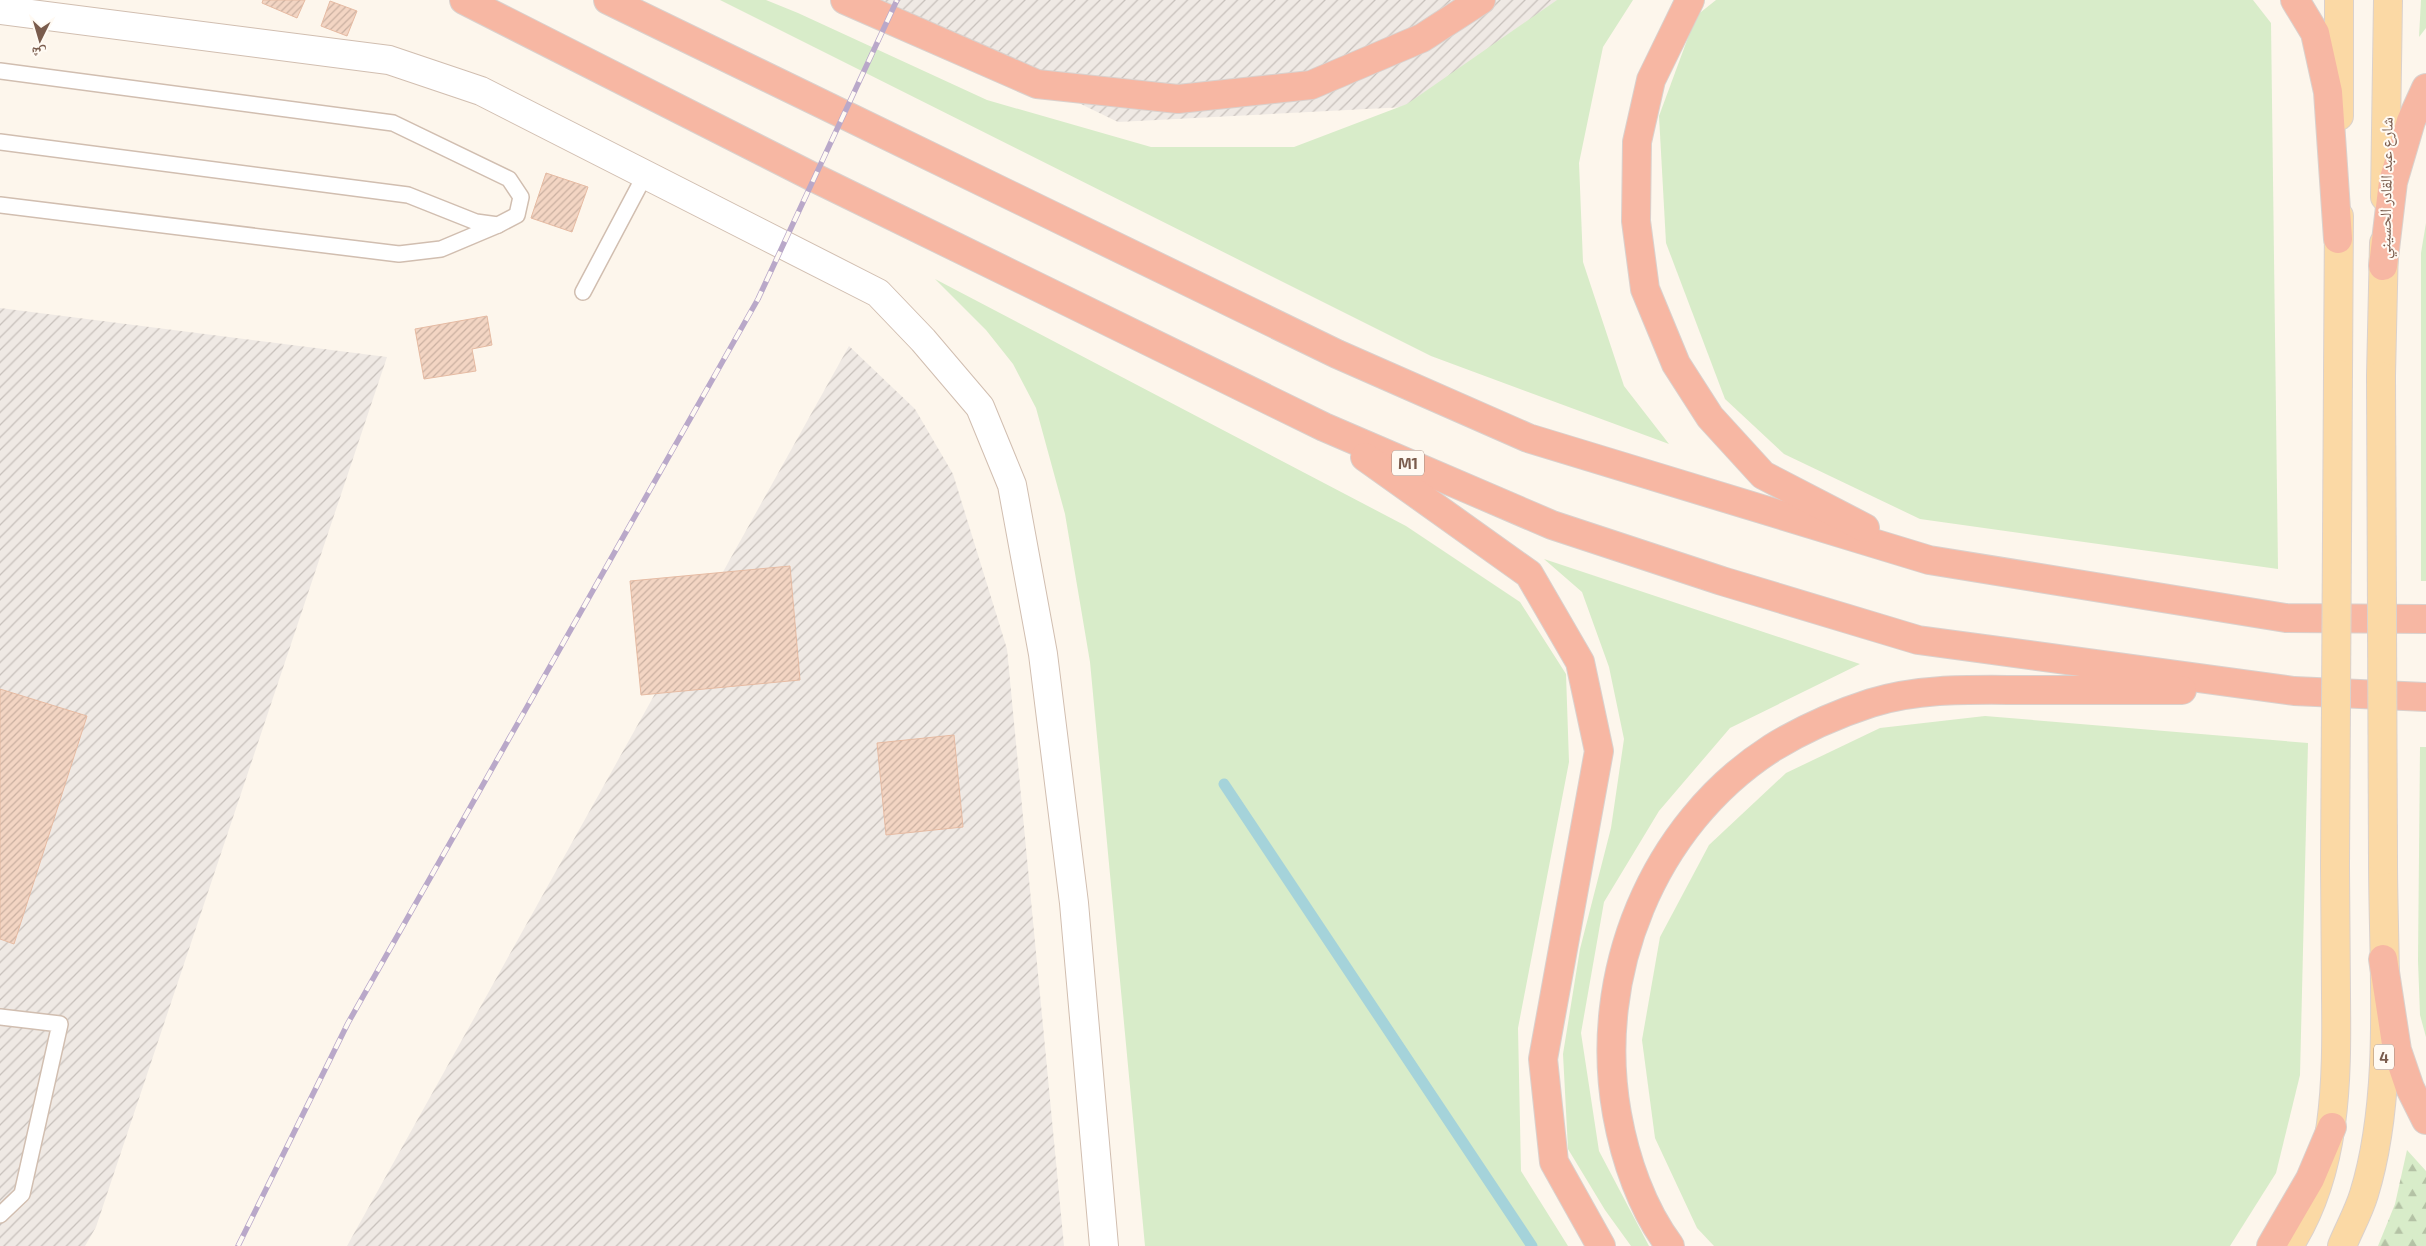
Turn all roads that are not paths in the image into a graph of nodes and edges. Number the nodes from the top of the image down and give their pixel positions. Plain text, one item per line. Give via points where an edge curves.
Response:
1 (464, 0) edge
2 (608, 0) edge
3 (845, 0) edge
4 (1481, 0) edge
5 (1690, 0) edge
6 (2295, 0) edge
7 (2339, 0) edge
8 (2388, 0) edge
9 (0, 10) edge
10 (0, 71) edge
11 (2426, 88) edge
12 (0, 142) edge
13 (645, 175) junction
14 (0, 205) edge
15 (498, 225) junction
16 (2338, 239) junction
17 (2383, 266) junction
18 (583, 292) dead end
19 (1324, 427) junction
20 (1929, 560) junction
21 (2426, 619) edge
22 (2294, 691) junction
23 (2426, 696) edge
24 (2384, 959) junction
25 (0, 1017) edge
26 (2426, 1120) edge
27 (2332, 1127) junction
28 (0, 1215) edge
29 (1104, 1246) edge
30 (1601, 1246) edge
31 (1670, 1246) edge
32 (2271, 1246) edge
33 (2289, 1246) edge
34 (2342, 1246) edge

1 - 19 highway, M1 via 819,180
2 - 20 highway via 1337,354 1528,438
3 - 4 highway via 1037,84 1178,99 1311,85 1422,38
5 - 20 highway via 1651,80 1636,142 1636,221 1645,289 1676,364 1710,417 1763,475
6 - 16 highway via 2315,33 2328,92
7 - 16 main road
8 - 17 main road, شارع عبد القادر الحسيني
9 - 13 street via 388,60 480,90
10 - 15 lane via 393,123 509,179 521,197 518,215
11 - 17 highway via 2411,121 2393,182
12 - 15 lane via 408,195 476,222
13 - 18 lane
13 - 29 street via 878,293 980,407 1012,485 1043,654 1074,903
14 - 15 lane via 399,254 442,249
16 - 27 main road, bridge via 2337,1067
17 - 24 main road, شارع عبد القادر الحسيني / 4, bridge
19 - 22 highway, M1 via 1552,525 1918,640
19 - 30 highway via 1529,574 1580,662 1599,751 1543,1059 1554,1162
20 - 21 highway via 2286,618
22 - 23 highway, M1
22 - 31 highway via 1928,692 1874,703 1821,722 1772,748 1728,783 1689,824 1658,870 1634,920 1618,974 1610,1029 1612,1084 1621,1139 1640,1191
24 - 26 highway via 2397,1050 2410,1088
24 - 34 main road, 4 via 2384,1064 2377,1135 2364,1194
25 - 28 lane via 60,1024 22,1194
27 - 32 highway via 2310,1179
27 - 33 main road via 2319,1183

